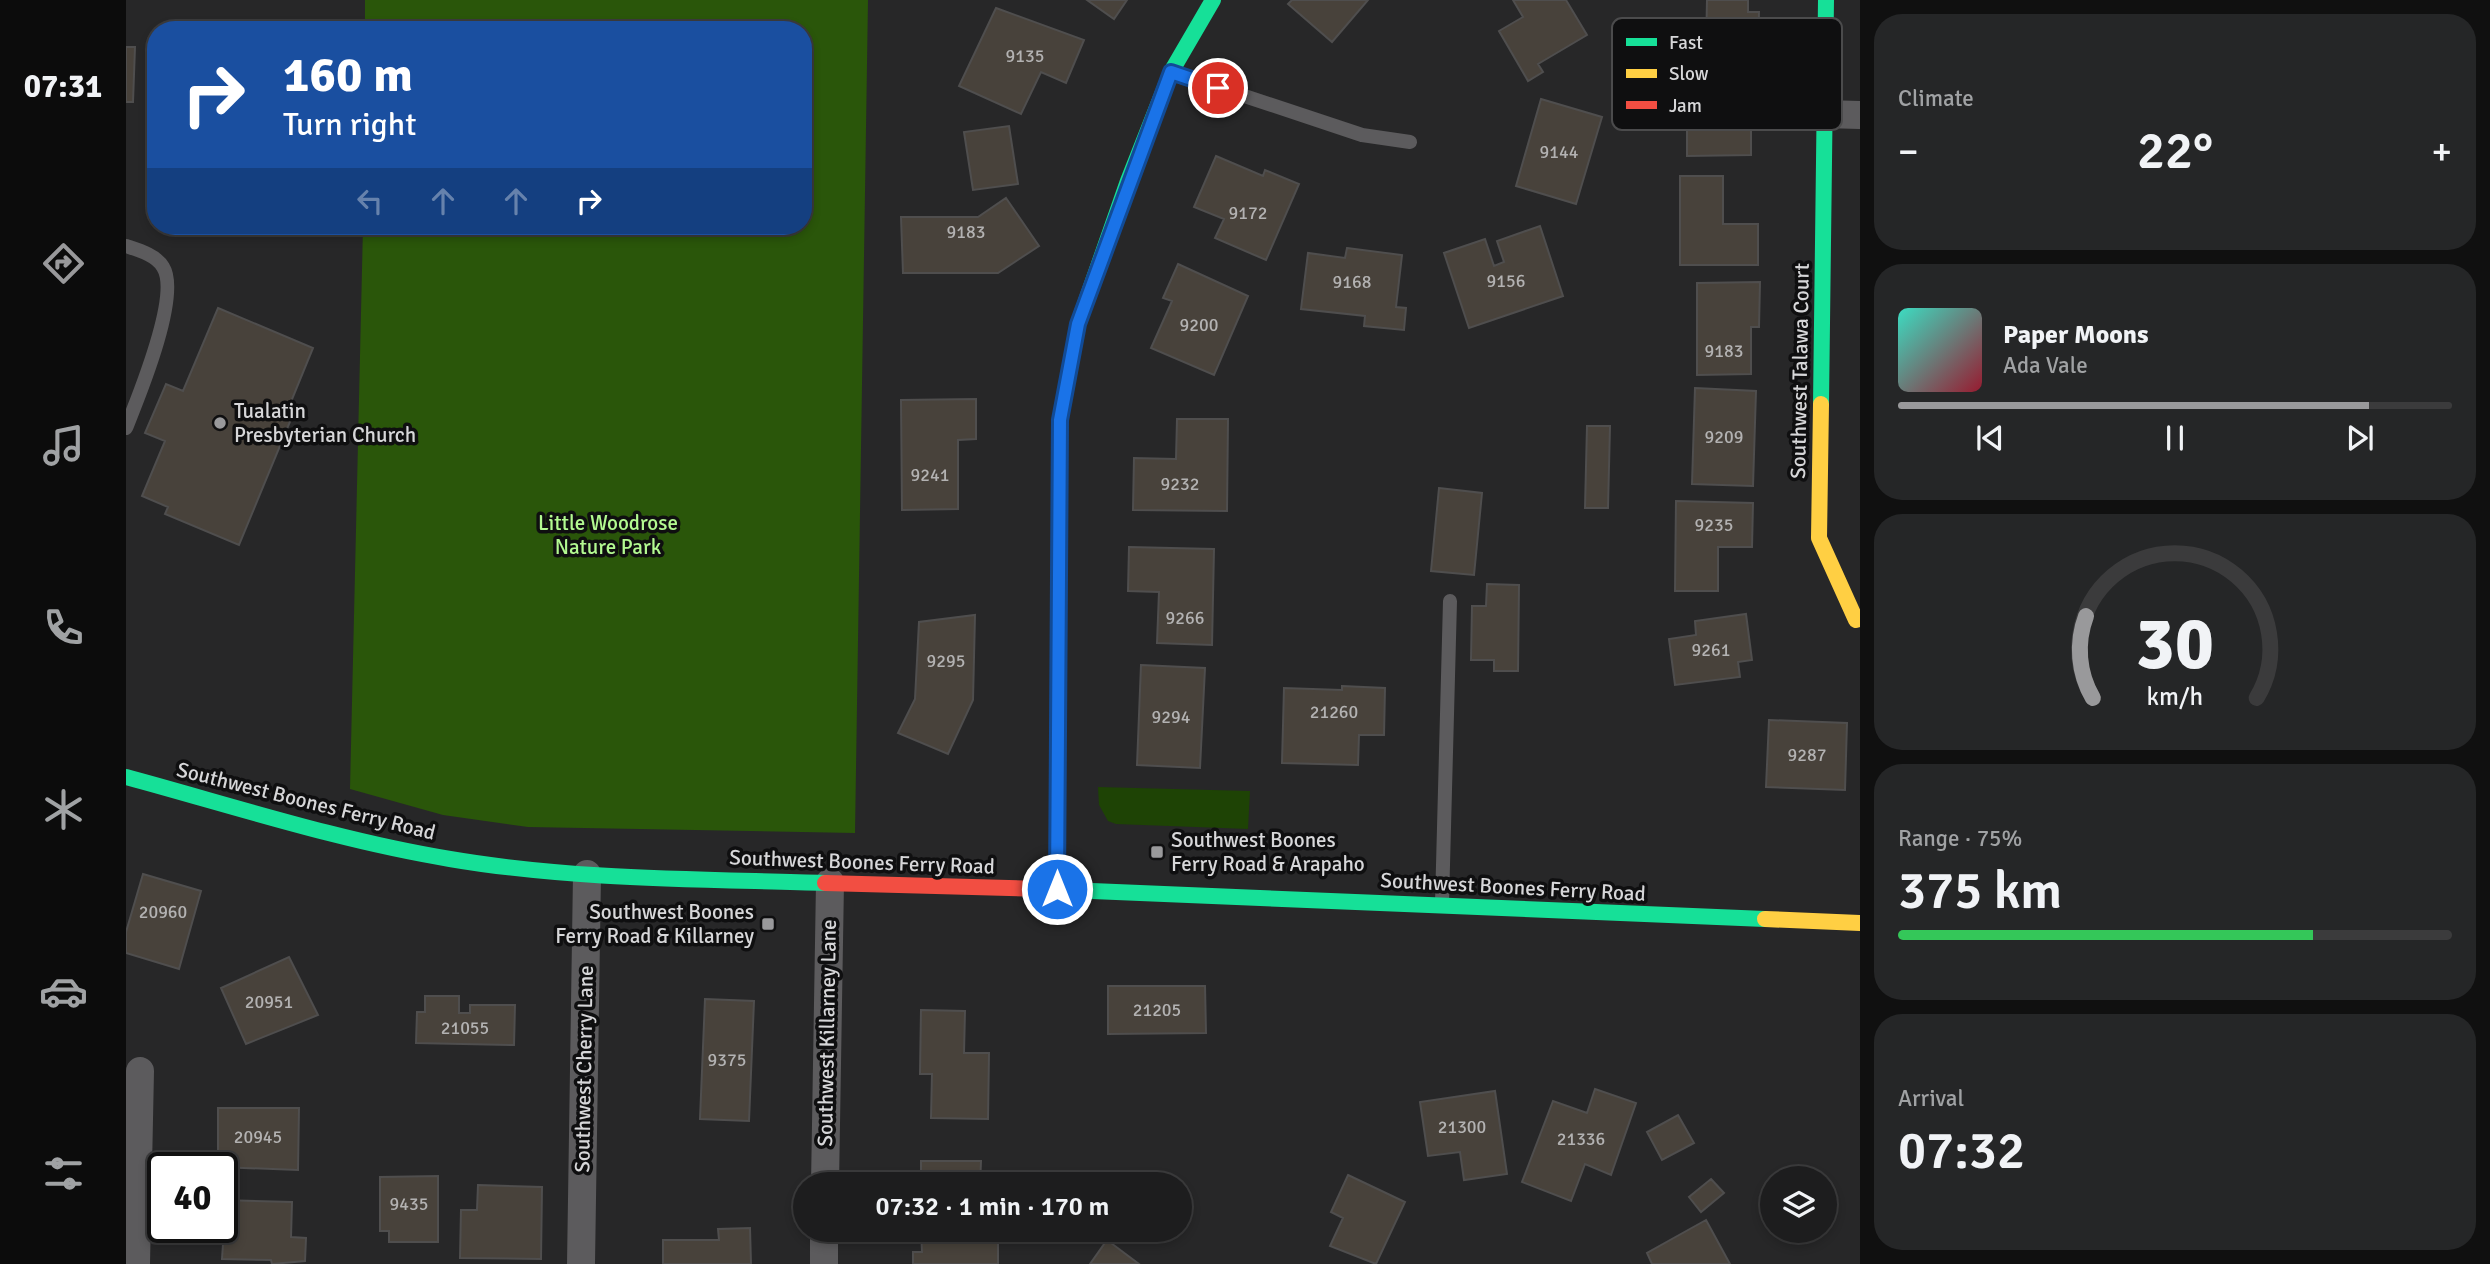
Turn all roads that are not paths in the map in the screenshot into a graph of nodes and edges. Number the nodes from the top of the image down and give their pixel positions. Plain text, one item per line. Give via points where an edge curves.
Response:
1 (1213, 0) edge
2 (1826, 0) edge
3 (1826, 18) edge
4 (1171, 72) junction
5 (1842, 114) edge
6 (1860, 115) edge
7 (1824, 130) edge
8 (1410, 142) dead end
9 (126, 246) edge
10 (126, 428) edge
11 (1450, 601) dead end
12 (1856, 620) dead end
13 (126, 776) edge
14 (587, 874) junction
15 (830, 882) junction
16 (1057, 889) junction
17 (1442, 905) junction
18 (1860, 923) edge
19 (140, 1072) dead end
20 (825, 1172) edge
21 (824, 1242) edge
22 (136, 1264) edge
23 (581, 1264) edge
24 (824, 1264) edge

1 - 4 main road
2 - 3 main road, Southwest Talawa Court
4 - 8 lane via 1362,135
4 - 16 main road via 1078,324 1060,420
5 - 6 street
7 - 12 main road, Southwest Talawa Court via 1819,538
9 - 10 lane via 146,253 163,267 167,281 152,358
11 - 17 lane
13 - 14 main road, Southwest Boones Ferry Road via 399,848
14 - 15 main road, Southwest Boones Ferry Road
14 - 23 street, Southwest Cherry Lane
15 - 16 main road, Southwest Boones Ferry Road
15 - 20 street, Southwest Killarney Lane
16 - 17 main road, Southwest Boones Ferry Road
17 - 18 main road, Southwest Boones Ferry Road
19 - 22 street
21 - 24 street

